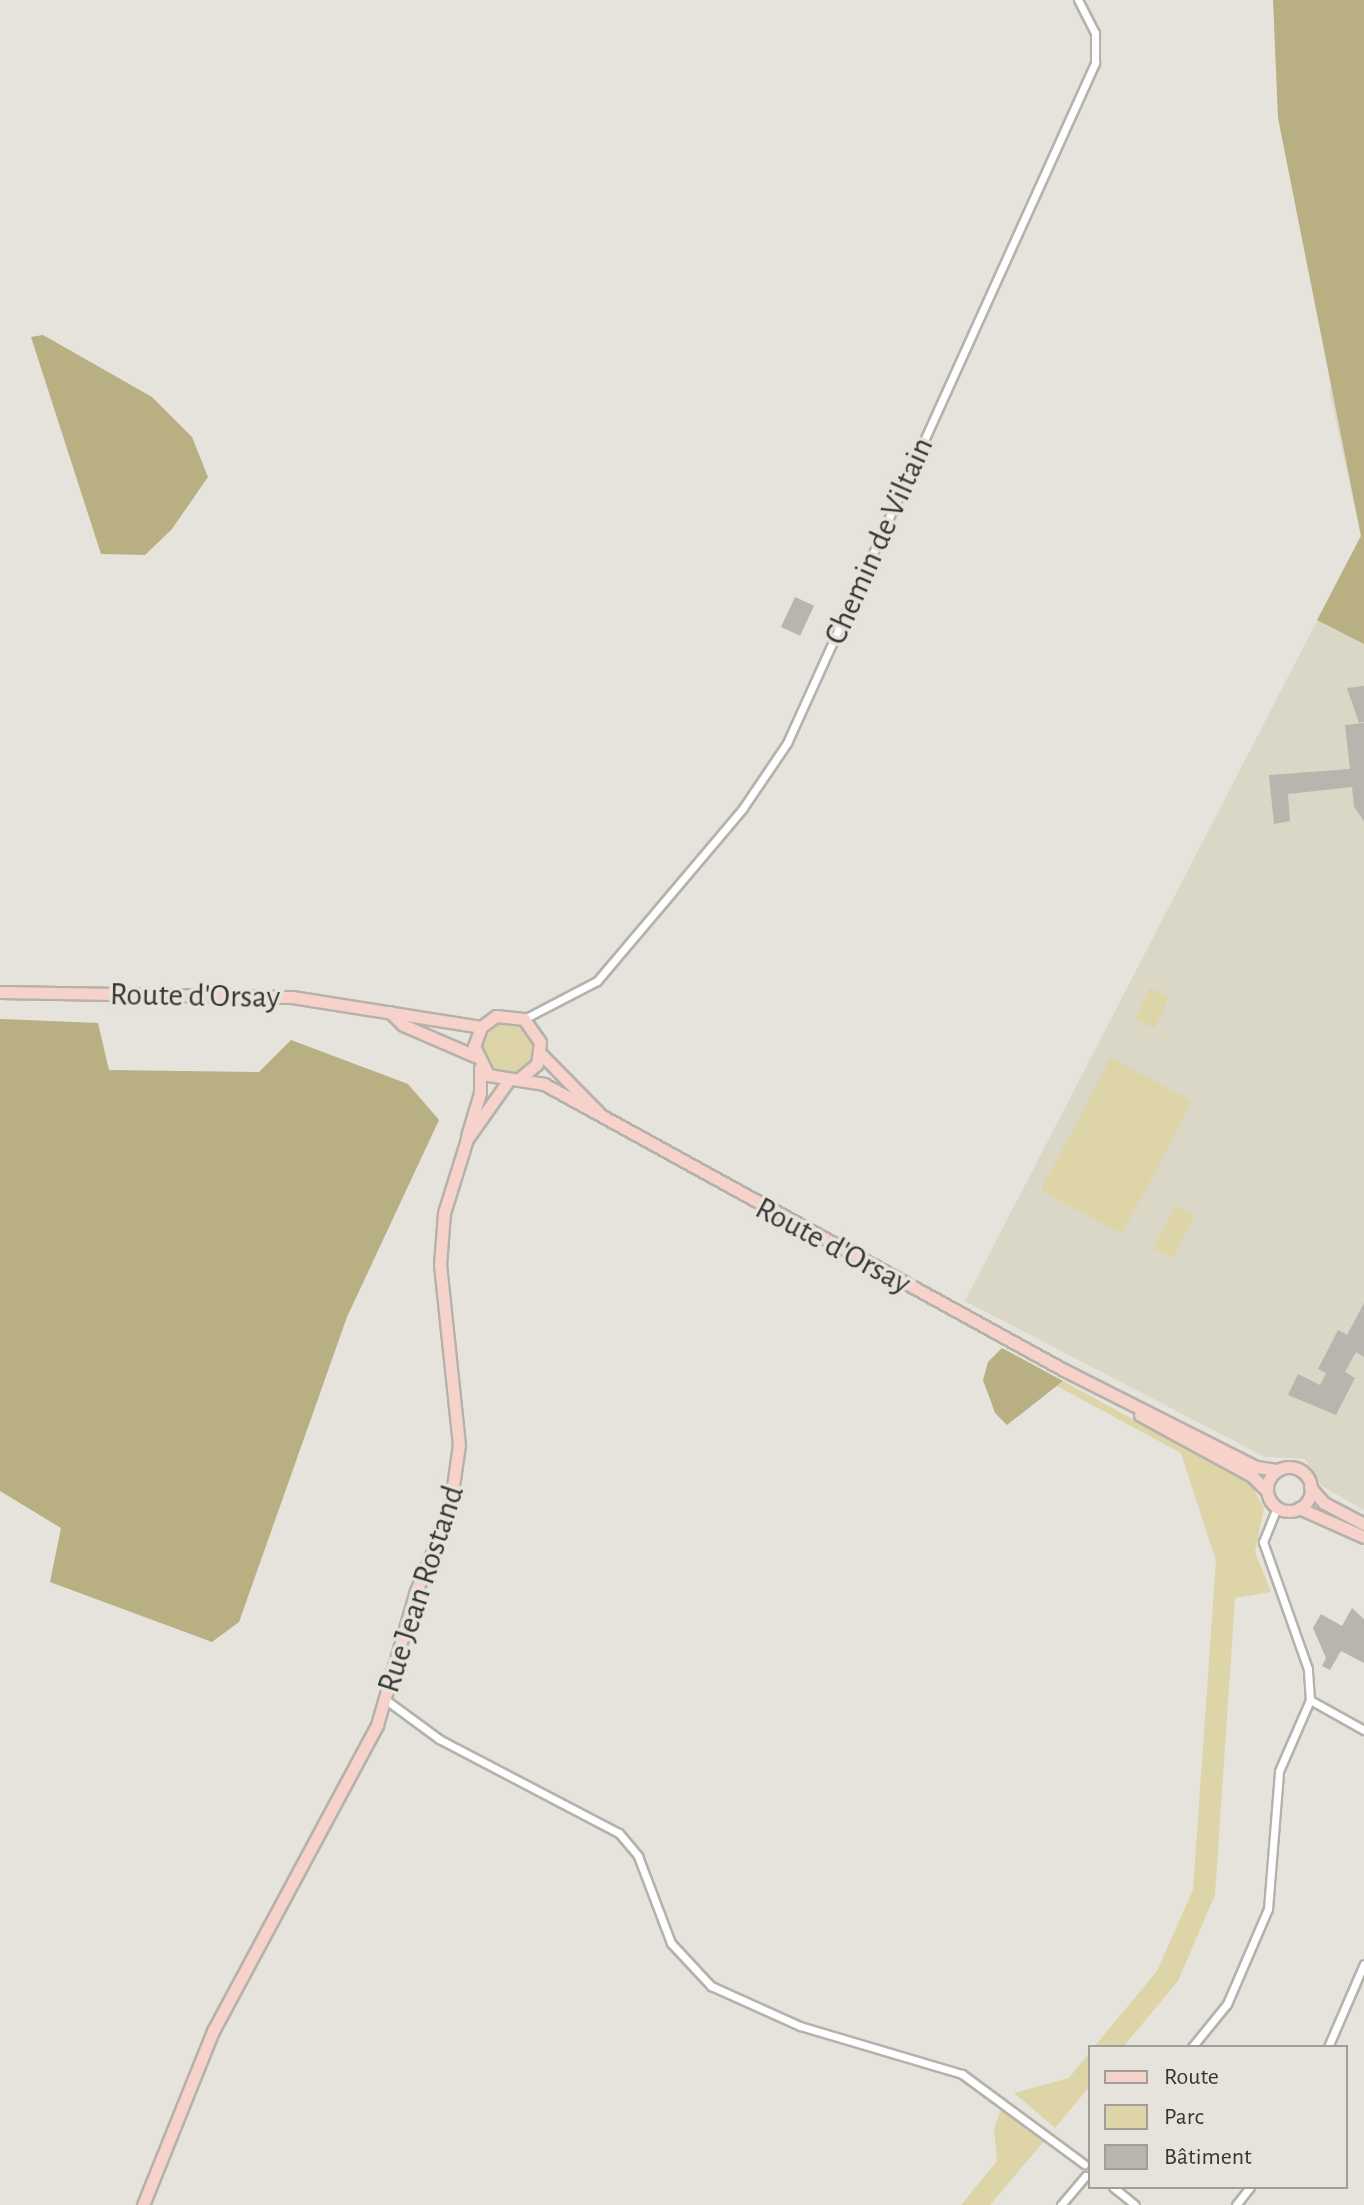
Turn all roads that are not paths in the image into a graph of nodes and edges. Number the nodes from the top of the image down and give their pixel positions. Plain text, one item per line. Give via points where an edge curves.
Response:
1 (1078, 0) edge
2 (0, 992) edge
3 (389, 1012) junction
4 (540, 1013) junction
5 (524, 1019) junction
6 (481, 1027) junction
7 (536, 1031) junction
8 (540, 1053) junction
9 (478, 1062) junction
10 (514, 1080) junction
11 (605, 1119) junction
12 (467, 1139) junction
13 (1064, 1370) junction
14 (1277, 1470) junction
15 (1310, 1487) junction
16 (1267, 1491) junction
17 (1277, 1507) junction
18 (1299, 1508) junction
19 (1364, 1524) edge
20 (1364, 1537) edge
21 (386, 1700) junction
22 (1310, 1700) junction
23 (1364, 1730) edge
24 (1364, 1964) edge
25 (1194, 2045) edge
26 (1329, 2045) edge
27 (1087, 2162) edge
28 (1088, 2177) edge
29 (1115, 2189) edge
30 (1133, 2204) edge
31 (143, 2205) edge
32 (1061, 2205) edge

1 - 4 street, Chemin de Viltain via 1095,33 1095,63 787,743 743,808 597,981
2 - 3 main road, Route d'Orsay via 292,997
3 - 6 main road, Route d'Orsay
3 - 9 main road, Route d'Orsay via 403,1025
4 - 5 street, Chemin de Viltain
4 - 7 street
5 - 6 main road via 506,1014
5 - 7 main road
6 - 9 main road
7 - 8 main road
8 - 10 main road
8 - 11 main road, Route d'Orsay
9 - 10 main road
9 - 12 main road, Rue Jean Rostand via 480,1093
10 - 11 main road, Route d'Orsay via 544,1084
10 - 12 main road, Rue Jean Rostand
11 - 13 main road, Route d'Orsay
12 - 21 main road, Rue Jean Rostand via 449,1185 440,1260 458,1478 416,1591
13 - 14 main road, Route d'Orsay via 1256,1467
13 - 16 main road, Route d'Orsay via 1252,1476
14 - 15 main road via 1301,1471
14 - 16 main road
15 - 18 main road
15 - 19 main road via 1324,1503
16 - 17 main road
17 - 18 main road
17 - 22 street via 1263,1542 1308,1669
18 - 20 main road
21 - 27 street via 439,1739 619,1833 638,1856 671,1943 711,1986 800,2026 962,2074
21 - 31 main road, Rue Jean Rostand via 346,1789 213,2031
22 - 23 street
22 - 25 street via 1279,1771 1268,1909 1227,2004
24 - 26 street
27 - 28 street
28 - 32 street
29 - 30 street

